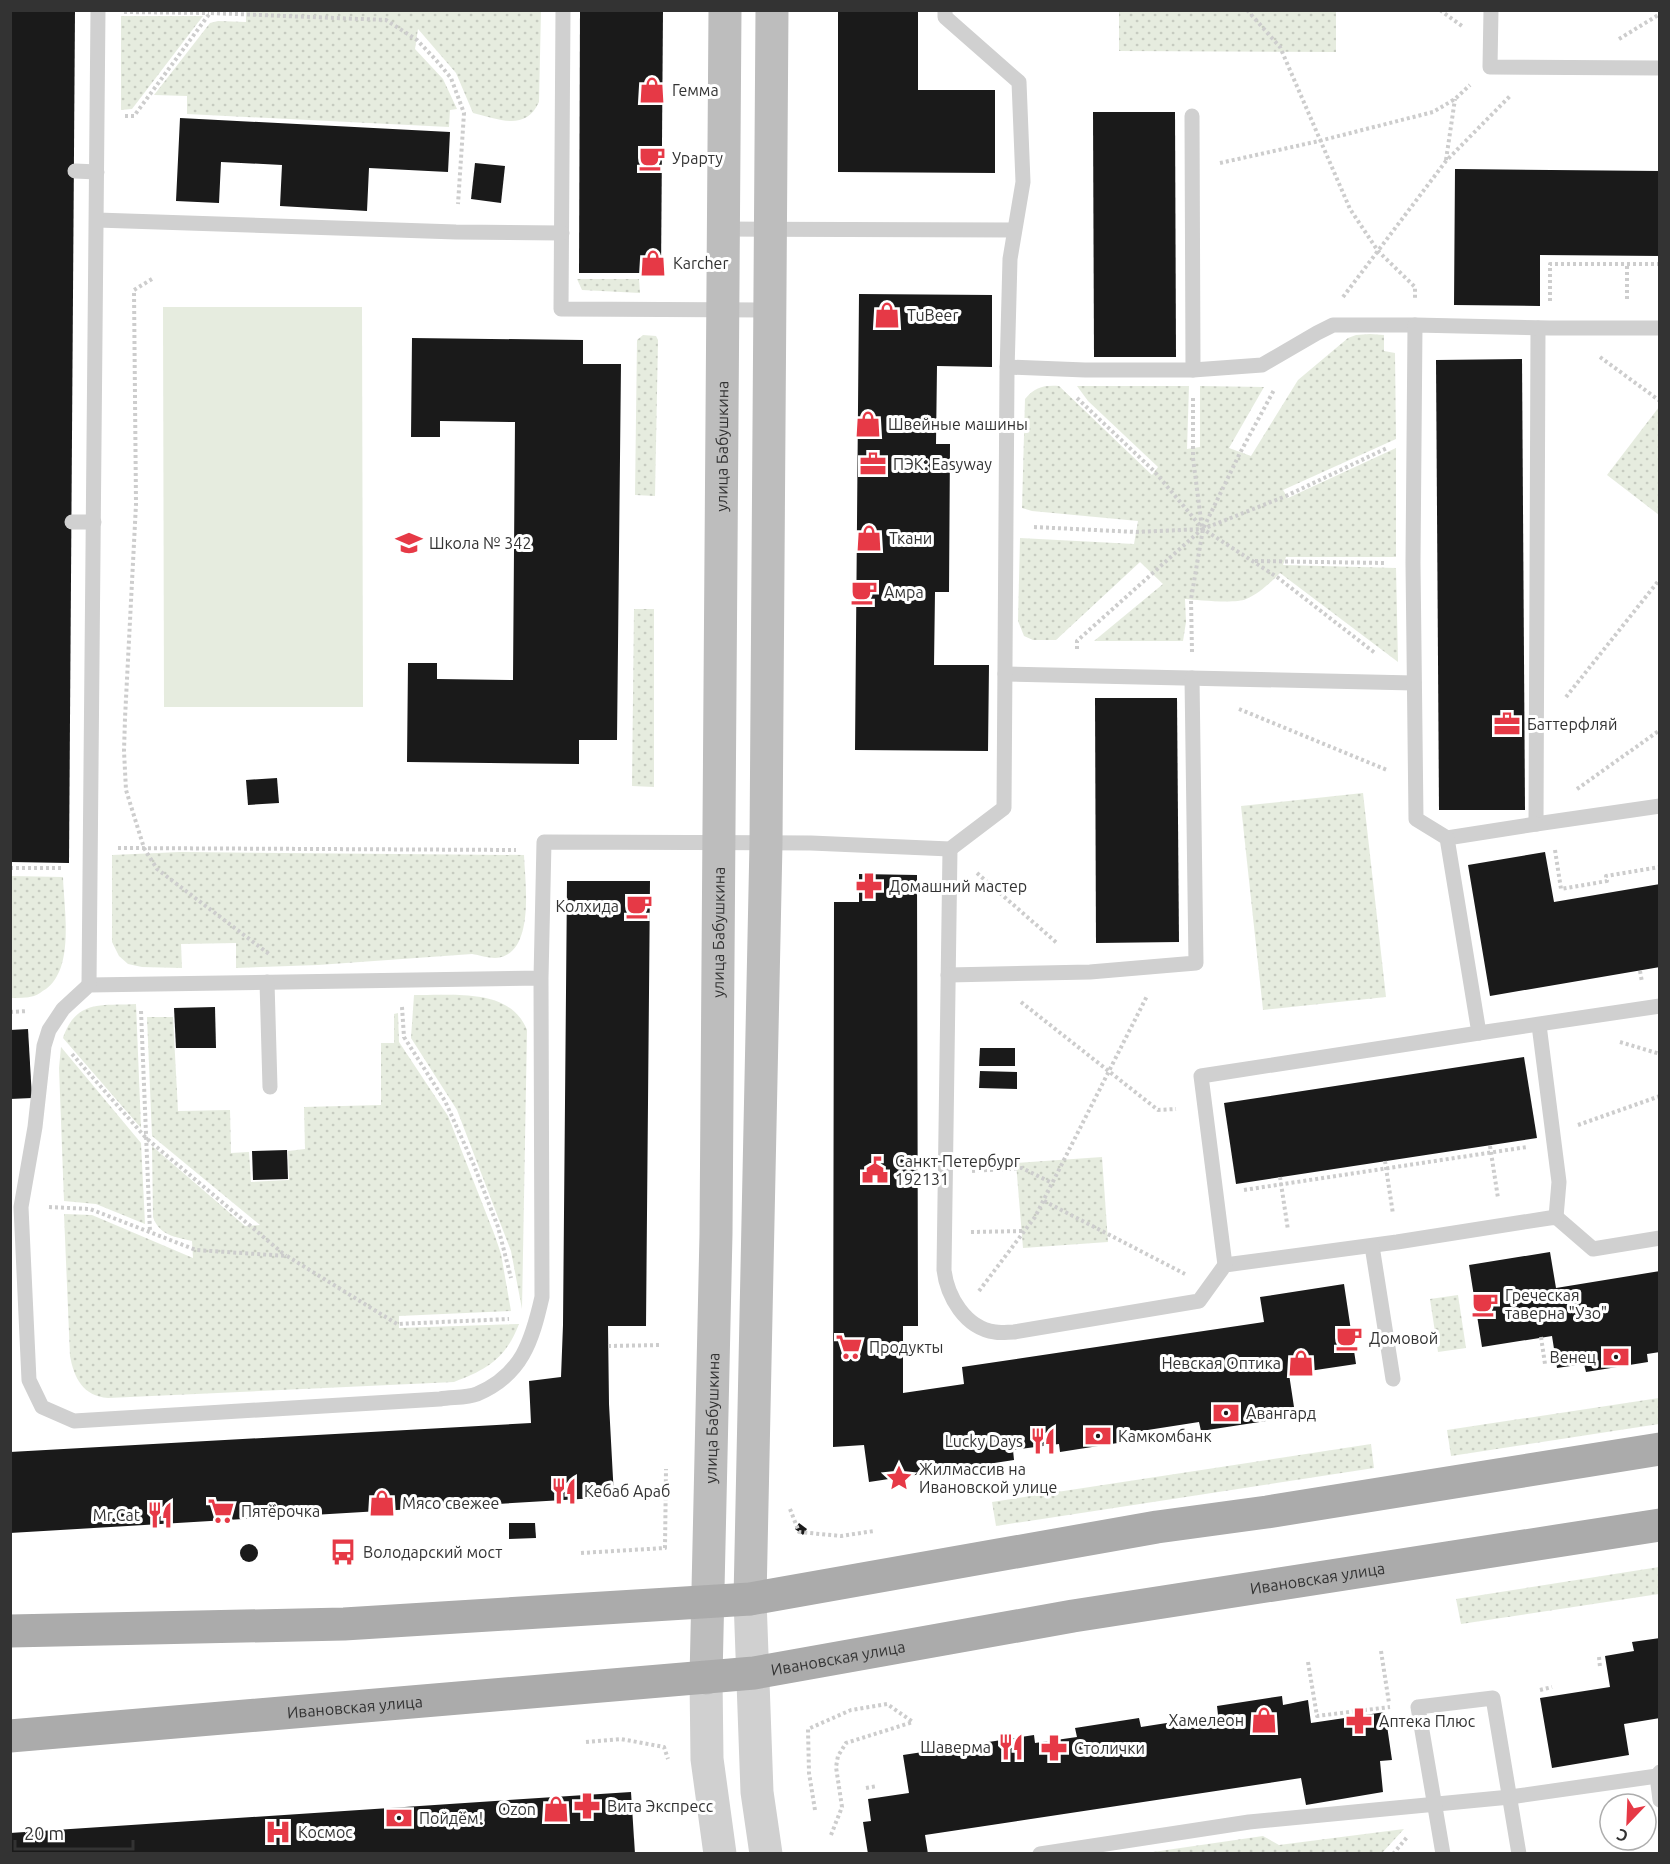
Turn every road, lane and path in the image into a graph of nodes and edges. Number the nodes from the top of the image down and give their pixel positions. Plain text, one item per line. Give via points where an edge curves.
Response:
1 (328, 10) edge
2 (562, 10) edge
3 (725, 10) edge
4 (772, 10) edge
5 (945, 10) edge
6 (1247, 10) edge
7 (1491, 10) edge
8 (98, 11) edge
9 (210, 13) junction
10 (328, 18) junction
11 (1490, 67) junction
12 (1516, 67) junction
13 (1659, 68) edge
14 (1455, 99) junction
15 (97, 116) junction
16 (1192, 116) dead end
17 (1319, 141) junction
18 (1446, 161) junction
19 (1192, 164) junction
20 (75, 171) dead end
21 (97, 172) junction
22 (97, 220) junction
23 (724, 229) junction
24 (770, 230) junction
25 (1014, 230) junction
26 (456, 232) junction
27 (562, 233) junction
28 (1378, 251) junction
29 (1627, 264) junction
30 (1659, 264) edge
31 (153, 279) dead end
32 (723, 310) junction
33 (769, 310) junction
34 (1415, 325) junction
35 (1549, 328) junction
36 (1626, 328) junction
37 (1659, 328) edge
38 (1317, 333) junction
39 (1007, 367) junction
40 (1046, 369) junction
41 (1192, 370) junction
42 (1275, 388) dead end
43 (1659, 401) edge
44 (1414, 442) junction
45 (72, 522) dead end
46 (94, 522) junction
47 (1006, 526) junction
48 (1203, 529) junction
49 (1252, 561) junction
50 (1413, 563) junction
51 (1659, 579) edge
52 (1005, 674) junction
53 (1075, 675) junction
54 (1192, 678) junction
55 (1414, 683) junction
56 (1536, 714) junction
57 (1659, 730) edge
58 (1414, 774) junction
59 (1659, 806) edge
60 (1543, 823) junction
61 (1447, 838) junction
62 (720, 842) junction
63 (766, 843) junction
64 (91, 847) junction
65 (144, 848) junction
66 (950, 849) junction
67 (487, 850) dead end
68 (1659, 867) edge
69 (10, 868) edge
70 (90, 869) junction
71 (1162, 966) junction
72 (1090, 972) junction
73 (948, 975) junction
74 (988, 975) junction
75 (541, 978) junction
76 (400, 980) junction
77 (316, 981) junction
78 (267, 982) junction
79 (139, 984) junction
80 (89, 985) junction
81 (1659, 1006) edge
82 (1539, 1025) junction
83 (49, 1030) junction
84 (1479, 1033) junction
85 (1109, 1072) junction
86 (270, 1087) dead end
87 (1659, 1096) edge
88 (1205, 1107) junction
89 (146, 1138) junction
90 (1554, 1138) junction
91 (1490, 1146) dead end
92 (1491, 1153) junction
93 (1385, 1161) dead end
94 (1386, 1169) junction
95 (944, 1173) junction
96 (1280, 1177) dead end
97 (1052, 1184) junction
98 (1281, 1184) junction
99 (1216, 1194) junction
100 (1044, 1201) junction
101 (21, 1207) junction
102 (1556, 1217) junction
103 (1502, 1226) junction
104 (1025, 1231) junction
105 (150, 1232) junction
106 (943, 1232) junction
107 (1659, 1238) edge
108 (1397, 1242) junction
109 (1372, 1246) junction
110 (287, 1256) junction
111 (1292, 1256) junction
112 (1225, 1265) junction
113 (512, 1287) dead end
114 (1209, 1287) junction
115 (963, 1312) junction
116 (537, 1318) junction
117 (1541, 1337) dead end
118 (661, 1345) dead end
119 (608, 1346) dead end
120 (1545, 1364) dead end
121 (1393, 1379) dead end
122 (1659, 1449) edge
123 (666, 1469) dead end
124 (1659, 1525) edge
125 (874, 1531) dead end
126 (798, 1532) dead end
127 (581, 1553) dead end
128 (750, 1599) junction
129 (708, 1603) junction
130 (10, 1631) edge
131 (1599, 1657) dead end
132 (1308, 1662) dead end
133 (1600, 1667) dead end
134 (754, 1673) junction
135 (706, 1678) junction
136 (1552, 1688) dead end
137 (1540, 1690) dead end
138 (1390, 1707) dead end
139 (10, 1736) edge
140 (586, 1742) dead end
141 (664, 1747) dead end
142 (1658, 1774) edge
143 (877, 1785) dead end
144 (866, 1788) dead end
145 (1510, 1797) junction
146 (1659, 1800) edge
147 (1435, 1804) junction
148 (815, 1810) dead end
149 (831, 1834) dead end
150 (720, 1854) edge
151 (766, 1854) edge
152 (1040, 1854) edge
153 (1443, 1854) edge
154 (1519, 1854) edge

1 - 10 path
2 - 27 lane
3 - 23 main road, улица Бабушкина
4 - 24 main road
5 - 25 lane via 945,17 1019,82 1023,182
6 - 17 path via 1280,47
7 - 11 lane
8 - 9 path
8 - 15 lane
9 - 10 path
9 - 15 path via 134,116
10 - 26 path via 386,20 417,40 451,78 464,113
11 - 12 lane
11 - 14 path
12 - 13 lane
12 - 18 path via 1515,90
14 - 17 path via 1433,112
14 - 18 path
15 - 21 lane
16 - 19 lane
17 - 19 path via 1214,165
17 - 28 path via 1350,209
18 - 28 path
19 - 41 lane
20 - 21 lane
21 - 22 lane
22 - 26 lane
22 - 46 lane
23 - 24 lane
23 - 32 main road, улица Бабушкина
24 - 25 lane
24 - 33 main road
25 - 39 lane
26 - 27 lane
27 - 32 lane via 561,309
28 - 34 path via 1415,287
28 - 38 path
29 - 30 path
29 - 35 path via 1550,264
29 - 36 path
31 - 65 path via 134,290 136,504 124,752 126,790
32 - 33 lane
32 - 62 main road, улица Бабушкина
33 - 63 main road
34 - 35 lane
34 - 38 lane via 1334,325
34 - 44 lane
35 - 36 lane
35 - 43 path
35 - 56 lane
36 - 37 lane
38 - 41 lane via 1262,365
39 - 40 lane
39 - 47 lane
40 - 41 lane
40 - 48 path via 1154,471
41 - 48 path via 1193,458
42 - 48 path
44 - 48 path via 1398,442 1286,496
44 - 50 lane
45 - 46 lane
46 - 64 lane
47 - 48 path via 1136,532
47 - 52 lane
48 - 49 path
48 - 53 path via 1077,640
48 - 54 path via 1191,599
49 - 50 path
49 - 55 path
50 - 55 lane
51 - 56 path via 1555,711
52 - 53 lane
52 - 66 lane via 1004,808
53 - 54 lane
54 - 55 lane
54 - 58 path via 1218,701 1397,774
54 - 71 lane via 1196,963
55 - 58 lane
56 - 60 lane
57 - 60 path via 1556,803
58 - 61 lane via 1416,819
59 - 60 lane
60 - 61 lane
60 - 68 path via 1561,889
61 - 84 lane
62 - 63 lane
62 - 75 lane via 544,842
62 - 129 main road, улица Бабушкина
63 - 66 lane
63 - 128 main road
64 - 65 path
64 - 70 lane
65 - 67 path
65 - 77 path via 158,869 266,952
66 - 72 path
66 - 73 lane
69 - 70 path
70 - 80 lane
71 - 72 lane
71 - 85 path
72 - 74 lane
73 - 74 lane
73 - 95 lane
74 - 85 path
75 - 76 lane
75 - 116 lane via 542,1297
76 - 77 lane
76 - 113 path via 404,1037 446,1101 473,1163 498,1227
77 - 78 lane
78 - 79 lane
78 - 86 lane
79 - 80 lane
79 - 89 path
80 - 83 lane via 63,1009
81 - 82 lane
82 - 84 lane
82 - 90 lane
83 - 89 path
83 - 101 lane
84 - 88 lane via 1201,1076
85 - 88 path via 1158,1110
85 - 97 path
87 - 90 path
88 - 99 lane
89 - 105 path
89 - 110 path
90 - 92 path
90 - 102 lane via 1559,1182
91 - 92 path
92 - 94 path
92 - 103 path
93 - 94 path
94 - 98 path
94 - 108 path
95 - 97 path via 1022,1168
95 - 106 lane
96 - 98 path
97 - 100 path
98 - 99 path
98 - 111 path
99 - 112 lane
100 - 104 path
100 - 114 path
101 - 105 path via 90,1209
101 - 116 lane via 29,1380 42,1407 74,1421 476,1395 507,1376 519,1362 529,1347
102 - 103 lane
102 - 107 lane via 1593,1249
103 - 108 lane
104 - 106 path
104 - 115 path
105 - 110 path via 196,1250
106 - 115 lane via 946,1285
108 - 109 lane
109 - 111 lane
109 - 121 lane
110 - 116 path via 397,1324
111 - 112 lane
112 - 114 lane
114 - 115 lane via 1199,1301 1014,1332 993,1332 974,1323
117 - 120 path
118 - 119 path
122 - 128 main road via 1157,1527
123 - 127 path via 665,1548
124 - 134 main road, Ивановская улица via 1074,1616
125 - 126 path via 841,1536
128 - 129 main road
128 - 134 street
129 - 130 main road via 344,1624
129 - 135 main road, улица Бабушкина
131 - 133 path
132 - 138 path via 1317,1716
134 - 135 main road, Ивановская улица
134 - 151 street via 757,1792
135 - 139 main road, Ивановская улица
135 - 150 street, улица Бабушкина via 707,1760
136 - 137 path
140 - 141 path via 621,1739
142 - 145 lane
142 - 146 lane
143 - 144 path
145 - 147 lane
145 - 147 lane via 1493,1698 1418,1707
145 - 154 lane
147 - 152 lane via 1249,1822
147 - 153 lane
148 - 149 path via 808,1729 851,1710 887,1704 913,1722 846,1743 837,1767 842,1807

